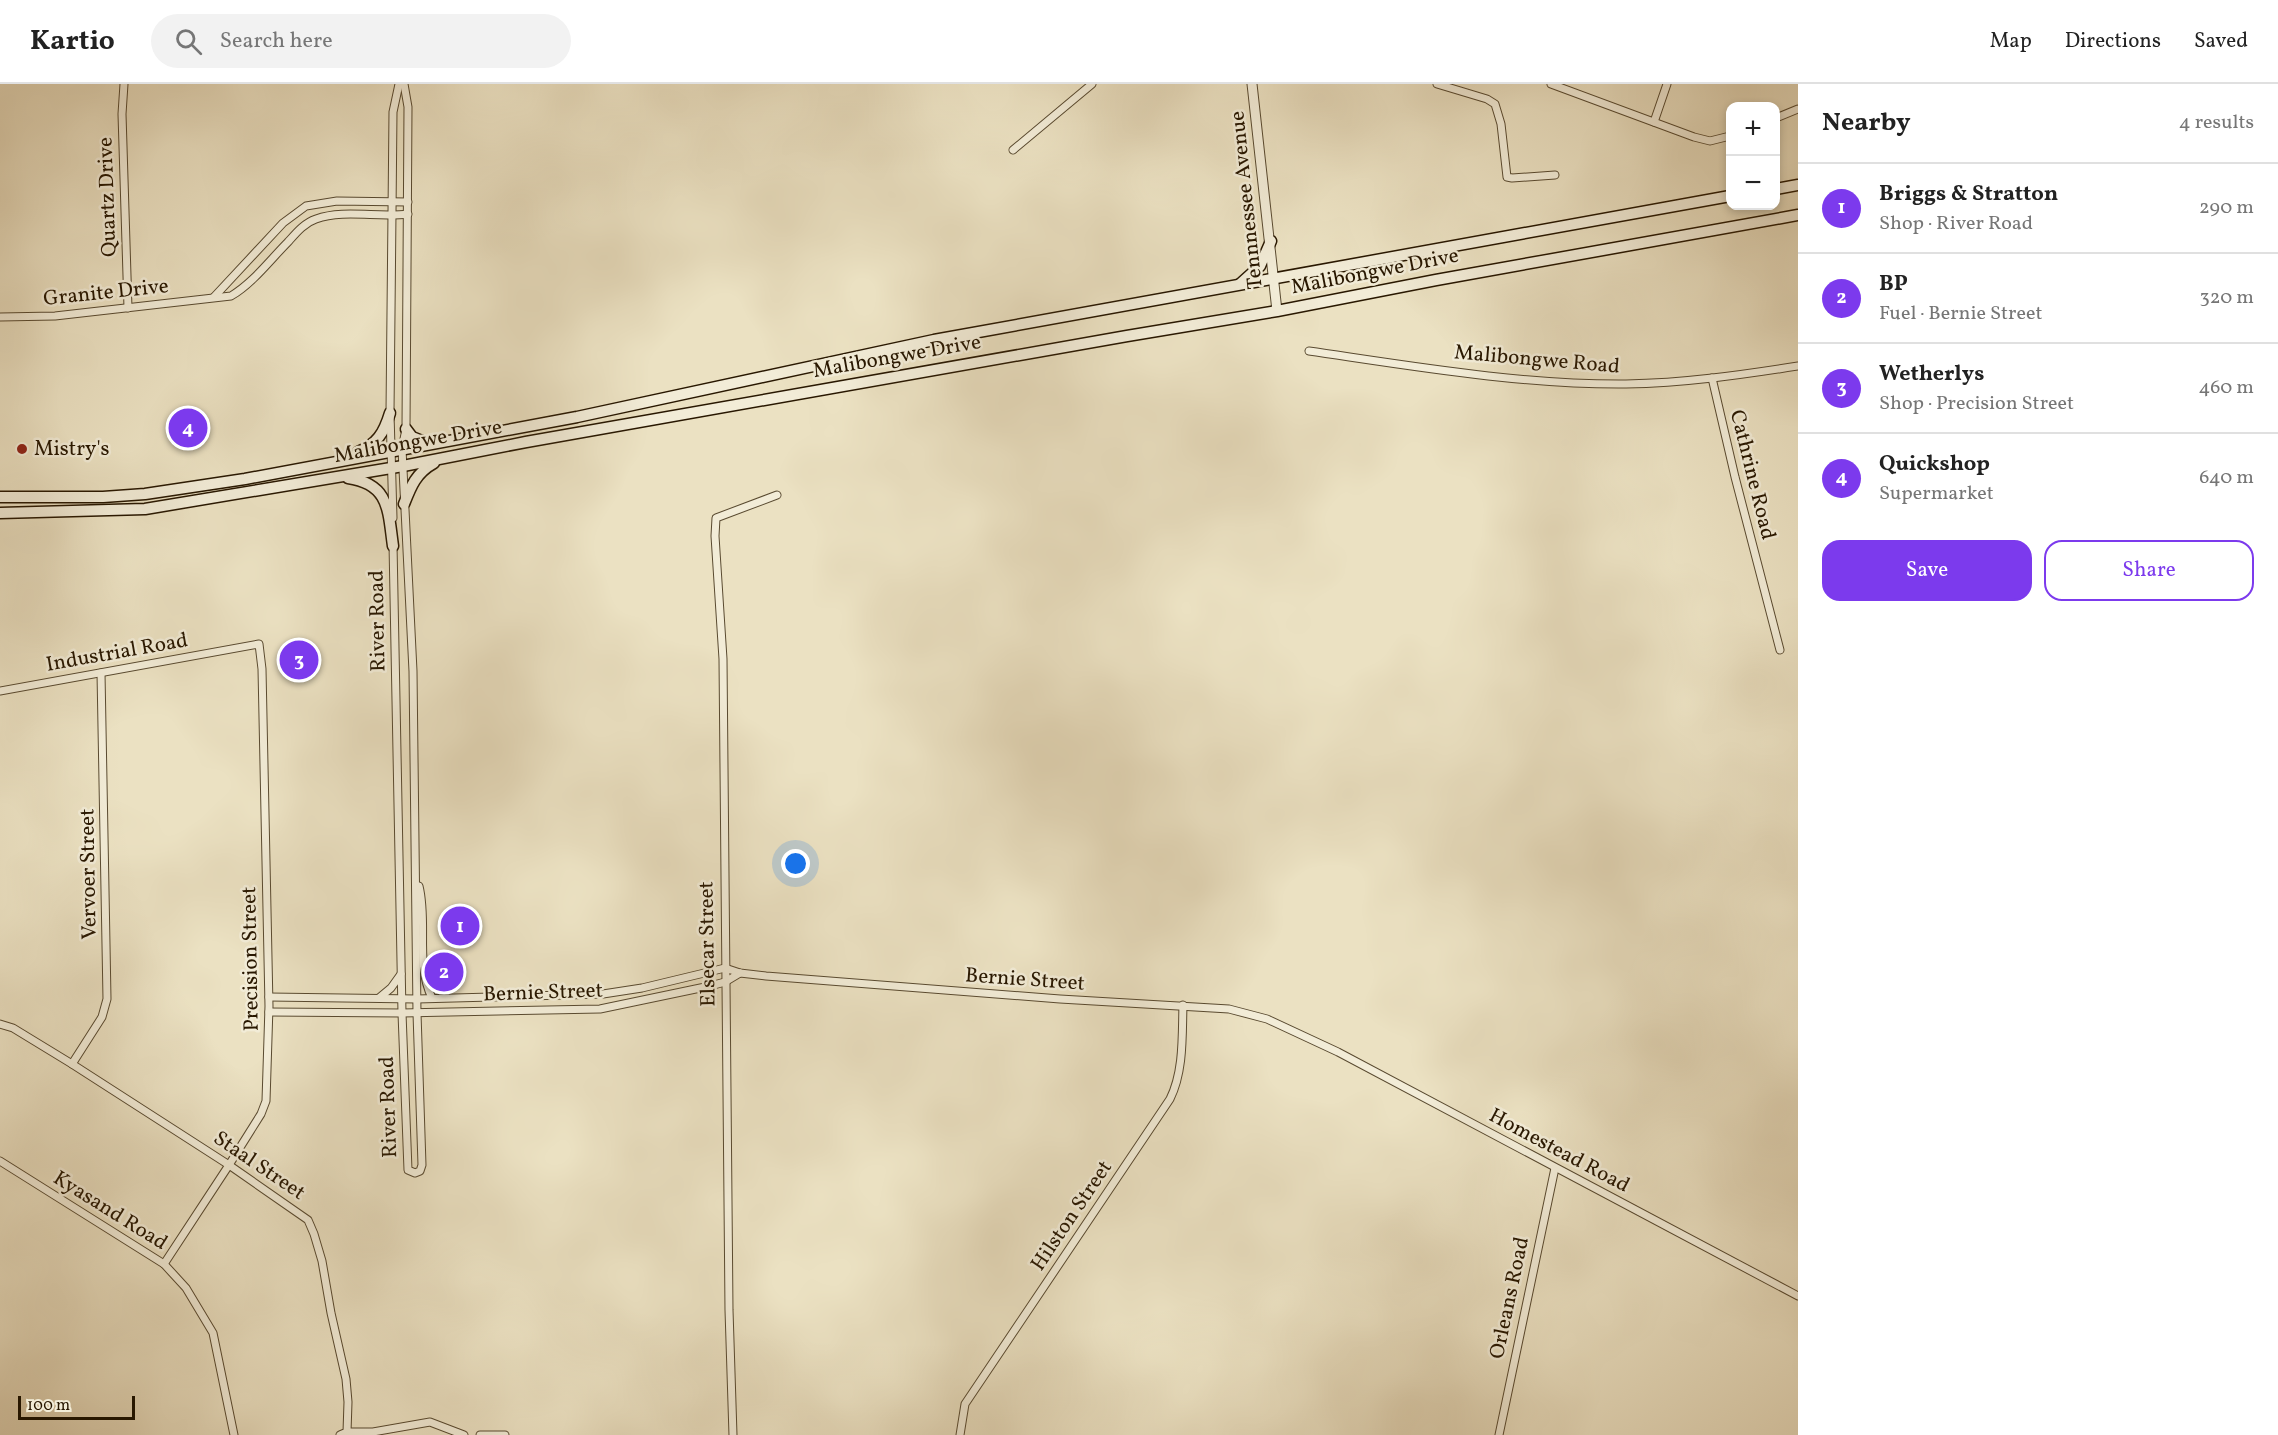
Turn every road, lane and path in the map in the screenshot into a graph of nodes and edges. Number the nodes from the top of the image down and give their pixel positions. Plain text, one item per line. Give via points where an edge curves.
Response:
1 (124, 84) edge
2 (399, 84) edge
3 (404, 84) edge
4 (1092, 84) edge
5 (1252, 84) edge
6 (1437, 84) edge
7 (1551, 84) edge
8 (1668, 84) edge
9 (1798, 109) edge
10 (1780, 116) edge
11 (1654, 122) junction
12 (1726, 137) edge
13 (1013, 150) dead end
14 (1556, 175) dead end
15 (1798, 185) edge
16 (1780, 188) edge
17 (1726, 197) edge
18 (393, 202) junction
19 (408, 202) junction
20 (408, 214) junction
21 (1798, 215) edge
22 (393, 216) junction
23 (1271, 241) junction
24 (1275, 278) junction
25 (1237, 286) junction
26 (214, 297) junction
27 (128, 308) junction
28 (1277, 311) junction
29 (0, 317) edge
30 (1310, 351) dead end
31 (1798, 366) edge
32 (1712, 378) junction
33 (390, 413) junction
34 (405, 429) junction
35 (429, 444) junction
36 (397, 450) junction
37 (442, 459) junction
38 (336, 462) junction
39 (397, 467) junction
40 (340, 477) junction
41 (777, 495) dead end
42 (0, 497) edge
43 (404, 504) junction
44 (0, 513) edge
45 (393, 546) junction
46 (239, 649) joint
47 (1780, 650) dead end
48 (101, 673) junction
49 (0, 691) edge
50 (416, 874) junction
51 (725, 968) junction
52 (402, 971) junction
53 (740, 973) junction
54 (725, 982) junction
55 (269, 997) junction
56 (379, 998) junction
57 (402, 998) junction
58 (432, 998) junction
59 (417, 999) junction
60 (1183, 1005) junction
61 (269, 1012) junction
62 (417, 1012) junction
63 (402, 1013) junction
64 (0, 1024) edge
65 (1305, 1035) joint
66 (72, 1064) junction
67 (0, 1161) edge
68 (229, 1165) junction
69 (1555, 1168) junction
70 (164, 1264) junction
71 (1798, 1296) edge
72 (344, 1433) edge
73 (234, 1435) edge
74 (464, 1435) edge
75 (480, 1435) edge
76 (505, 1435) edge
77 (733, 1435) edge
78 (960, 1435) edge
79 (1499, 1435) edge

1 - 27 street, Quartz Drive
2 - 18 street, River Road via 393,112
3 - 19 street, River Road via 408,107
4 - 13 street
5 - 23 street, Tennnessee Avenue
6 - 14 street via 1495,104 1507,177
7 - 11 street
8 - 11 street
9 - 10 street
11 - 12 street via 1703,140
15 - 16 main road
17 - 24 main road, Malibongwe Drive
18 - 19 street
18 - 22 street, River Road
18 - 26 street via 324,202 298,210
19 - 20 street, River Road
20 - 22 street, Granite Drive
20 - 34 street, River Road
21 - 28 main road, Malibongwe Drive
22 - 26 street, Granite Drive via 339,215 315,219 300,229 244,287 231,296
22 - 33 street, River Road
23 - 24 street, Tennnessee Avenue
23 - 25 main road via 1260,266
24 - 25 main road, Malibongwe Drive
24 - 28 street, Tennnessee Avenue
25 - 35 main road, Malibongwe Drive via 934,340 577,417
26 - 27 street, Granite Drive
27 - 29 street, Granite Drive
28 - 37 main road, Malibongwe Drive
30 - 32 street, Malibongwe Road via 1541,381 1626,384
31 - 32 street, Malibongwe Road
32 - 47 street, Cathrine Road
33 - 36 street, River Road
33 - 38 main road via 375,443
34 - 35 main road via 412,437
34 - 36 street, River Road
35 - 36 main road, Malibongwe Drive
36 - 38 main road, Malibongwe Drive
36 - 39 street, River Road
36 - 39 street, River Road
37 - 39 main road, Malibongwe Drive
37 - 43 main road via 417,475
38 - 42 main road, Malibongwe Drive via 145,494
39 - 40 main road, Malibongwe Drive
39 - 43 street, River Road
39 - 45 street, River Road
40 - 44 main road, Malibongwe Drive via 145,509
40 - 45 main road via 371,484 383,496
41 - 51 street, Elsecar Street via 716,518 723,659
43 - 50 street, River Road via 413,671
45 - 52 street, River Road
46 - 48 street, Industrial Road
46 - 55 street, Precision Street via 259,645 262,656
48 - 49 street, Industrial Road
48 - 66 street, Vervoer Street via 107,999 102,1017
50 - 58 street via 423,910 425,980
50 - 59 street, River Road
51 - 53 street, Bernie Street
51 - 54 street, Elsecar Street
51 - 58 street, Bernie Street via 607,994
52 - 56 street
52 - 57 street, River Road
53 - 54 street, Bernie Street
53 - 60 street, Bernie Street via 1039,998
54 - 62 street, Bernie Street via 600,1009
54 - 77 street, Elsecar Street
55 - 56 street, Bernie Street
55 - 61 street, Precision Street
56 - 57 street, Bernie Street
57 - 59 street, Bernie Street
57 - 63 street, River Road
58 - 59 street, Bernie Street
59 - 62 street, River Road
60 - 65 street, Bernie Street via 1239,1011
60 - 78 street, Hilston Street via 1179,1065 1172,1096 965,1404
61 - 63 street, Bernie Street
61 - 68 street, Precision Street via 266,1101
62 - 63 street, Bernie Street
62 - 63 street, River Road via 422,1165 415,1173 408,1170
64 - 66 street, Staal Street
65 - 69 street, Homestead Road
66 - 68 street, Staal Street
67 - 70 street, Kyasand Road
68 - 70 street, Precision Street
68 - 72 street, Staal Street via 299,1212 311,1225 346,1379
69 - 71 street, Homestead Road
69 - 79 street, Orleans Road
70 - 73 street, Kyasand Road via 186,1288 213,1333
72 - 74 street via 430,1422
75 - 76 street

